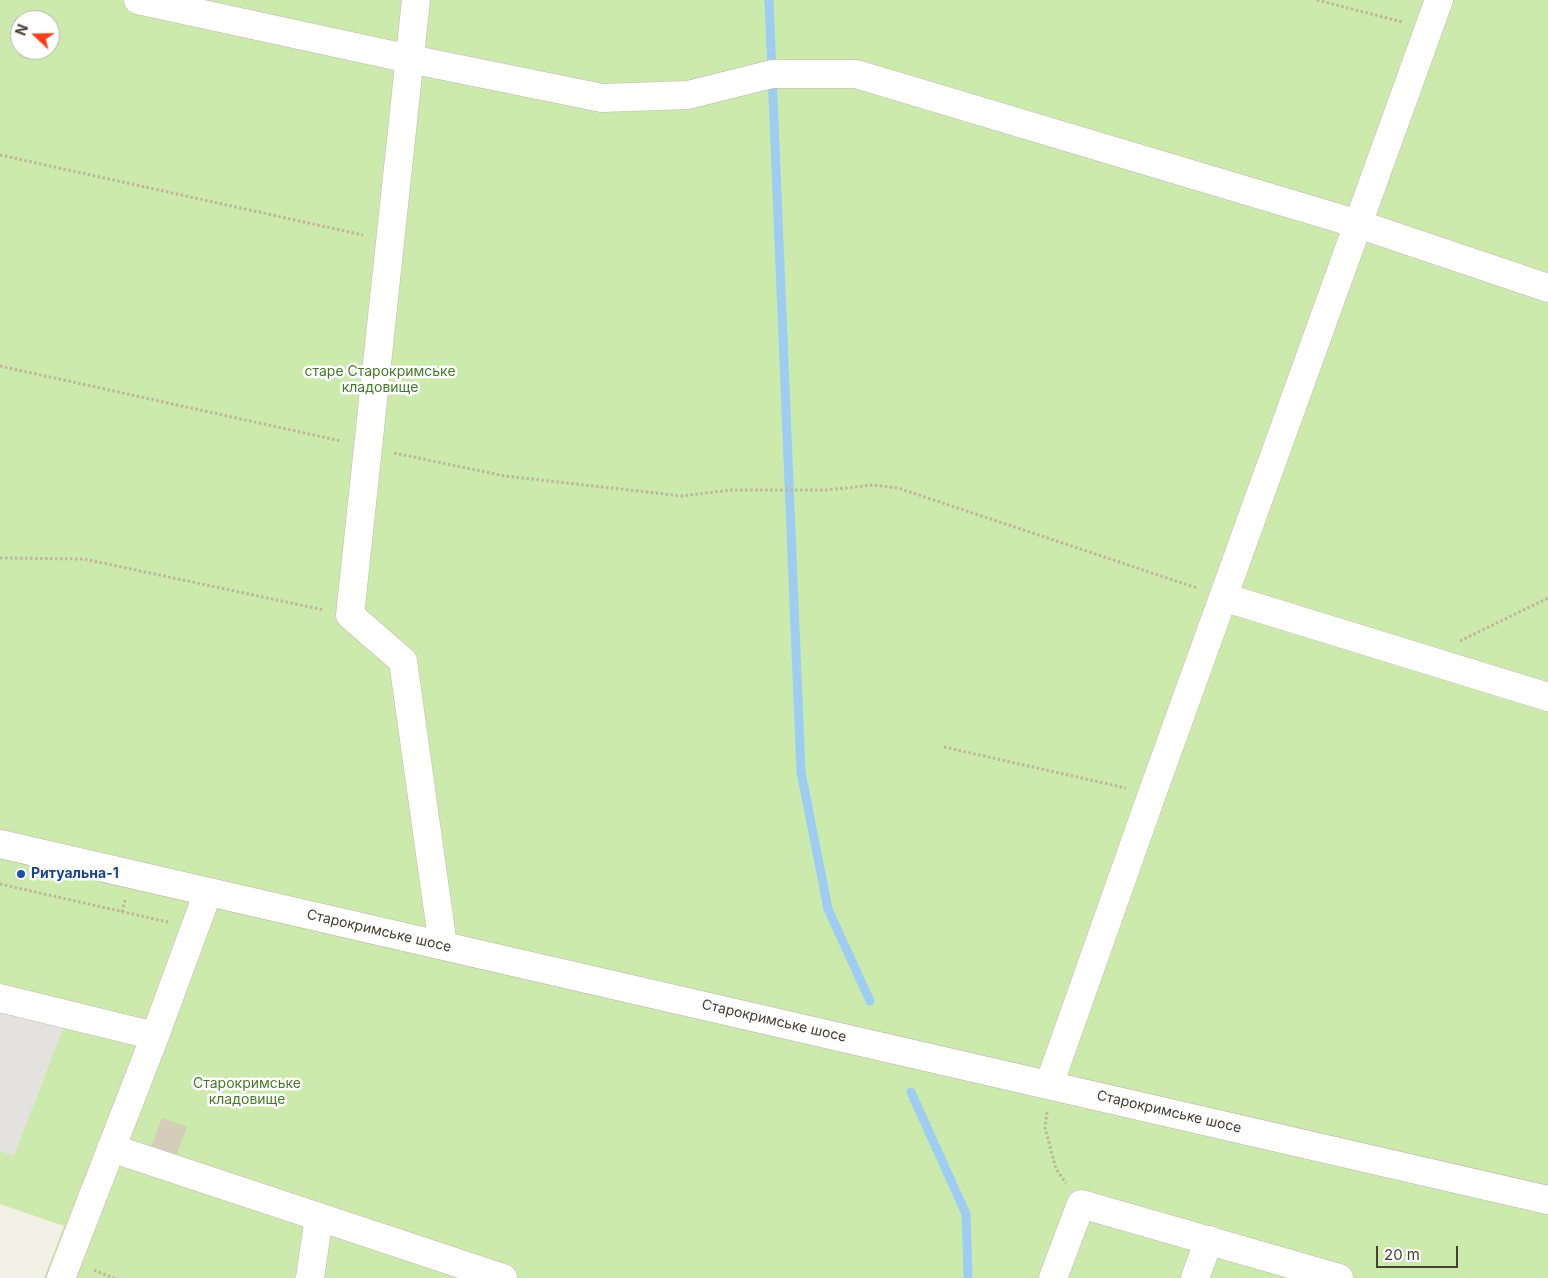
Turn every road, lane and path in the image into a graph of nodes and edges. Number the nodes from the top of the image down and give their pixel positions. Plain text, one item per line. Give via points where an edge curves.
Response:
1 (138, 0) edge
2 (416, 0) edge
3 (1318, 0) edge
4 (1439, 0) edge
5 (1428, 29) junction
6 (410, 59) junction
7 (0, 155) edge
8 (1358, 224) junction
9 (390, 241) junction
10 (1548, 288) edge
11 (0, 366) edge
12 (368, 447) junction
13 (0, 558) edge
14 (1223, 597) junction
15 (1548, 598) edge
16 (350, 615) junction
17 (1423, 658) junction
18 (1548, 697) edge
19 (944, 747) dead end
20 (1152, 794) junction
21 (0, 844) edge
22 (0, 884) edge
23 (208, 892) junction
24 (195, 928) junction
25 (443, 946) junction
26 (0, 998) edge
27 (155, 1036) junction
28 (1049, 1085) junction
29 (111, 1148) junction
30 (1548, 1200) edge
31 (1082, 1204) junction
32 (319, 1217) junction
33 (1209, 1240) junction
34 (1334, 1277) edge
35 (61, 1278) edge
36 (310, 1278) edge
37 (503, 1278) edge
38 (1053, 1278) edge
39 (1195, 1278) edge

1 - 6 street
2 - 6 street
3 - 5 path
4 - 5 street
5 - 8 street
6 - 8 street via 602,98 688,95 772,74 856,74
6 - 9 street
7 - 9 path
8 - 10 street
8 - 14 street
9 - 12 street
11 - 12 path
12 - 14 path via 505,476 682,496 730,490 826,490 872,485 898,488
12 - 16 street
13 - 16 path via 84,559
14 - 17 street
14 - 20 street
15 - 17 path
16 - 25 street via 404,661
17 - 18 street
19 - 20 path
20 - 28 street
21 - 23 street, Старокримське шосе
22 - 24 path
23 - 24 street
23 - 25 street, Старокримське шосе
24 - 27 street
25 - 28 street, Старокримське шосе
26 - 27 street
27 - 29 street
28 - 30 street, Старокримське шосе
28 - 31 path via 1045,1128 1056,1169
29 - 32 street
29 - 35 street
31 - 33 street
31 - 38 street
32 - 36 street
32 - 37 street
33 - 34 street
33 - 39 street

